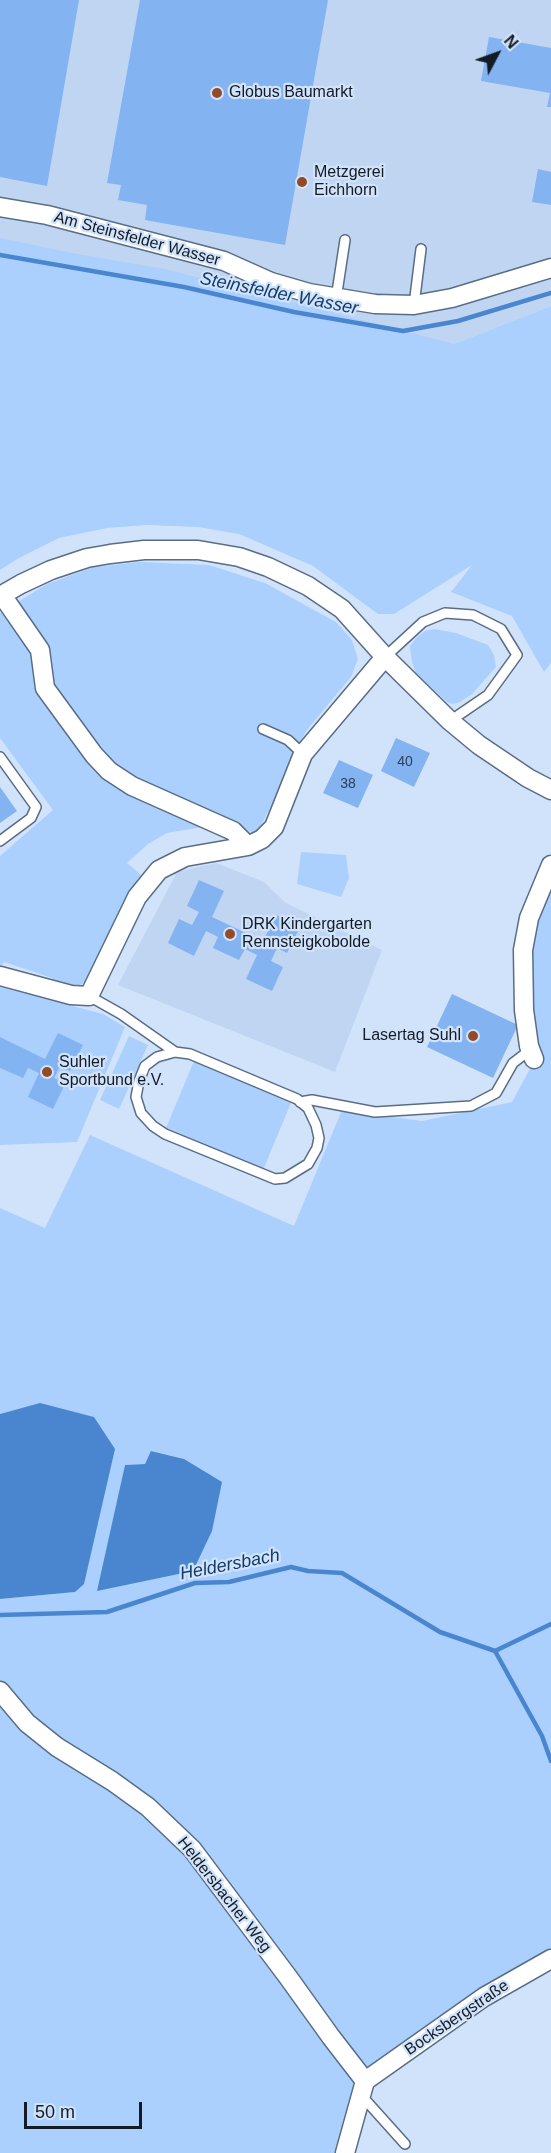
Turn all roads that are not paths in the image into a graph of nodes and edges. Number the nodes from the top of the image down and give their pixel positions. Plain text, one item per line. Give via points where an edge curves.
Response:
1 (0, 207) edge
2 (345, 240) dead end
3 (421, 249) dead end
4 (551, 268) edge
5 (336, 298) junction
6 (414, 304) junction
7 (1, 595) edge
8 (385, 657) junction
9 (450, 721) junction
10 (263, 729) dead end
11 (303, 754) junction
12 (0, 758) edge
13 (551, 790) edge
14 (0, 841) edge
15 (248, 846) junction
16 (551, 865) edge
17 (0, 976) edge
18 (89, 996) junction
19 (175, 1052) junction
20 (532, 1055) joint
21 (300, 1102) junction
22 (0, 1691) edge
23 (551, 1959) edge
24 (363, 2088) junction
25 (405, 2144) dead end
26 (345, 2153) edge

1 - 5 street, Am Steinsfelder Wasser via 47,214 224,261 272,282
2 - 5 lane
3 - 6 lane
4 - 6 street, Am Steinsfelder Wasser via 452,298
5 - 6 street, Am Steinsfelder Wasser
7 - 8 street via 51,570 87,558 144,550 198,550 239,557 308,586 342,609
7 - 15 street via 40,650 45,688 109,771 132,786 233,831
8 - 9 street
8 - 9 lane via 423,622 445,613 473,615 501,629 517,655 488,695
8 - 11 street
9 - 13 street via 479,745
10 - 11 lane via 288,740
11 - 15 street via 274,827
12 - 14 lane via 36,807 31,818
15 - 18 street via 185,856 159,870 137,897
16 - 20 street via 529,918 523,950 524,1010
17 - 18 street
18 - 19 lane
19 - 21 lane via 190,1054
19 - 21 lane via 157,1057 146,1066 136,1097 141,1113 165,1134 275,1179 298,1172 317,1148 316,1125 308,1108
20 - 21 lane via 513,1063 496,1093 471,1106 375,1112
22 - 24 street, Heldersbacher Weg via 27,1723 148,1807 192,1849 331,2037
23 - 24 street, Bocksbergstraße via 484,1997
24 - 25 lane
24 - 26 street

